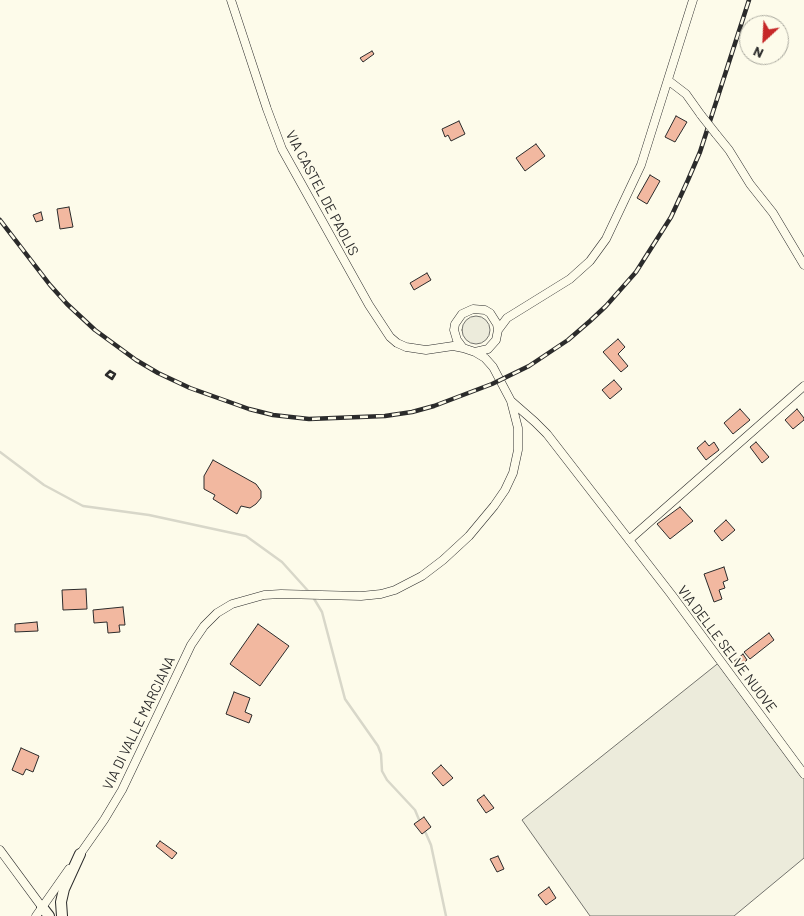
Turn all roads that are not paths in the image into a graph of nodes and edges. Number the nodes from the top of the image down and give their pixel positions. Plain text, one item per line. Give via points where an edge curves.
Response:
1 (231, 0) edge
2 (693, 0) edge
3 (669, 82) junction
4 (804, 265) edge
5 (517, 311) junction
6 (495, 318) junction
7 (454, 330) junction
8 (498, 330) junction
9 (494, 344) junction
10 (442, 347) junction
11 (463, 348) junction
12 (475, 352) junction
13 (493, 367) junction
14 (804, 386) edge
15 (511, 401) junction
16 (629, 540) junction
17 (804, 774) edge
18 (0, 850) edge
19 (80, 854) junction
20 (45, 912) edge
21 (36, 916) edge
22 (62, 916) edge

1 - 10 street, VIA CASTEL DE PAOLIS via 282,149 361,294 397,343 416,350
2 - 3 street
3 - 4 street, bridge via 686,94 729,150
3 - 5 street via 637,176 602,246 570,279
5 - 6 street
5 - 8 street
6 - 7 street via 485,310 473,309 462,314
6 - 8 street
7 - 10 street
7 - 11 street
8 - 9 street
9 - 12 street
9 - 13 street
10 - 11 street, VIA CASTEL DE PAOLIS
11 - 12 street
12 - 13 street
13 - 15 street
14 - 16 street
15 - 16 street, VIA DELLE SELVE NUOVE via 544,431
15 - 19 street, VIA DI VALLE MARCIANA via 519,437 513,473 501,497 469,536 430,570 395,590 367,596 275,594 246,599 221,611 204,626 185,657 122,790
16 - 17 street, VIA DELLE SELVE NUOVE
18 - 20 street
19 - 20 street, VIA DI VALLE MARCIANA
19 - 22 street via 64,888
20 - 21 street, VIA DI VALLE MARCIANA

